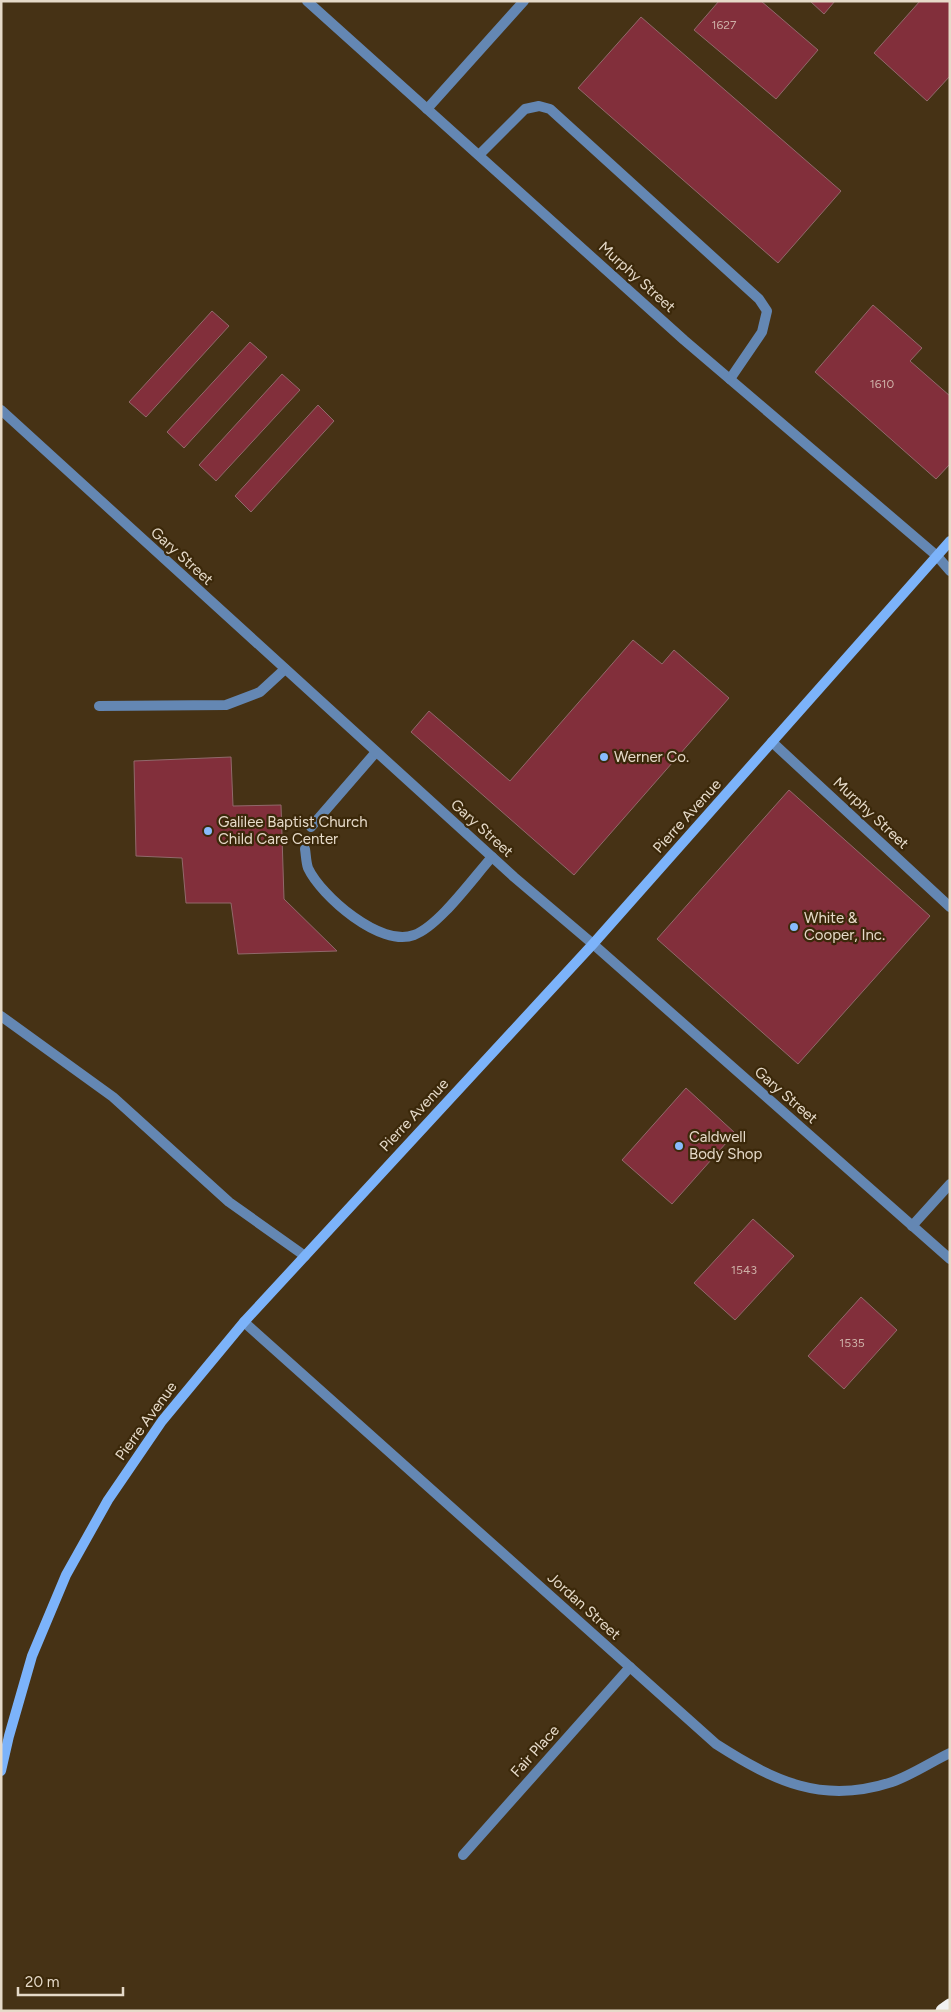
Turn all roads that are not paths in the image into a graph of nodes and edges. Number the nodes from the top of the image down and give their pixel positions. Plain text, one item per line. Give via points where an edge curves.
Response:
1 (307, 1) edge
2 (524, 1) edge
3 (427, 109) junction
4 (479, 155) junction
5 (730, 379) junction
6 (1, 410) edge
7 (950, 541) edge
8 (937, 556) junction
9 (950, 566) edge
10 (950, 571) edge
11 (285, 669) junction
12 (99, 706) dead end
13 (772, 742) junction
14 (376, 752) junction
15 (311, 827) dead end
16 (305, 849) dead end
17 (492, 857) junction
18 (950, 907) edge
19 (593, 944) junction
20 (1, 1016) edge
21 (950, 1184) edge
22 (912, 1226) junction
23 (305, 1256) junction
24 (950, 1259) edge
25 (244, 1322) junction
26 (630, 1667) junction
27 (950, 1753) edge
28 (1, 1771) edge
29 (463, 1855) dead end
30 (950, 2006) edge
31 (943, 2011) edge

1 - 3 street, Murphy Street
2 - 3 street
3 - 4 street, Murphy Street
4 - 5 street, Murphy Street
4 - 5 street via 525,110 539,106 550,109 759,299 766,311 762,332
5 - 8 street, Murphy Street
6 - 11 street, Gary Street
7 - 8 main road, Pierre Avenue
8 - 9 street
8 - 10 street, Murphy Street
8 - 13 main road, Pierre Avenue
11 - 12 street via 260,692 226,705
11 - 14 street, Gary Street
13 - 18 street, Murphy Street
13 - 19 main road, Pierre Avenue
14 - 15 street
14 - 17 street, Gary Street
16 - 17 street via 308,866 318,882 348,914 380,933 396,938 414,935 435,922
17 - 19 street, Gary Street
19 - 22 street, Gary Street
19 - 23 main road, Pierre Avenue
20 - 23 street via 113,1097 229,1202
21 - 22 street
22 - 24 street, Gary Street
23 - 25 main road, Pierre Avenue
25 - 26 street, Jordan Street
25 - 28 main road, Pierre Avenue via 162,1421 108,1500 66,1575 32,1656
26 - 27 street, Jordan Street via 716,1744 752,1767 792,1784 817,1789 868,1788 893,1781
26 - 29 street, Fair Place
30 - 31 highway

